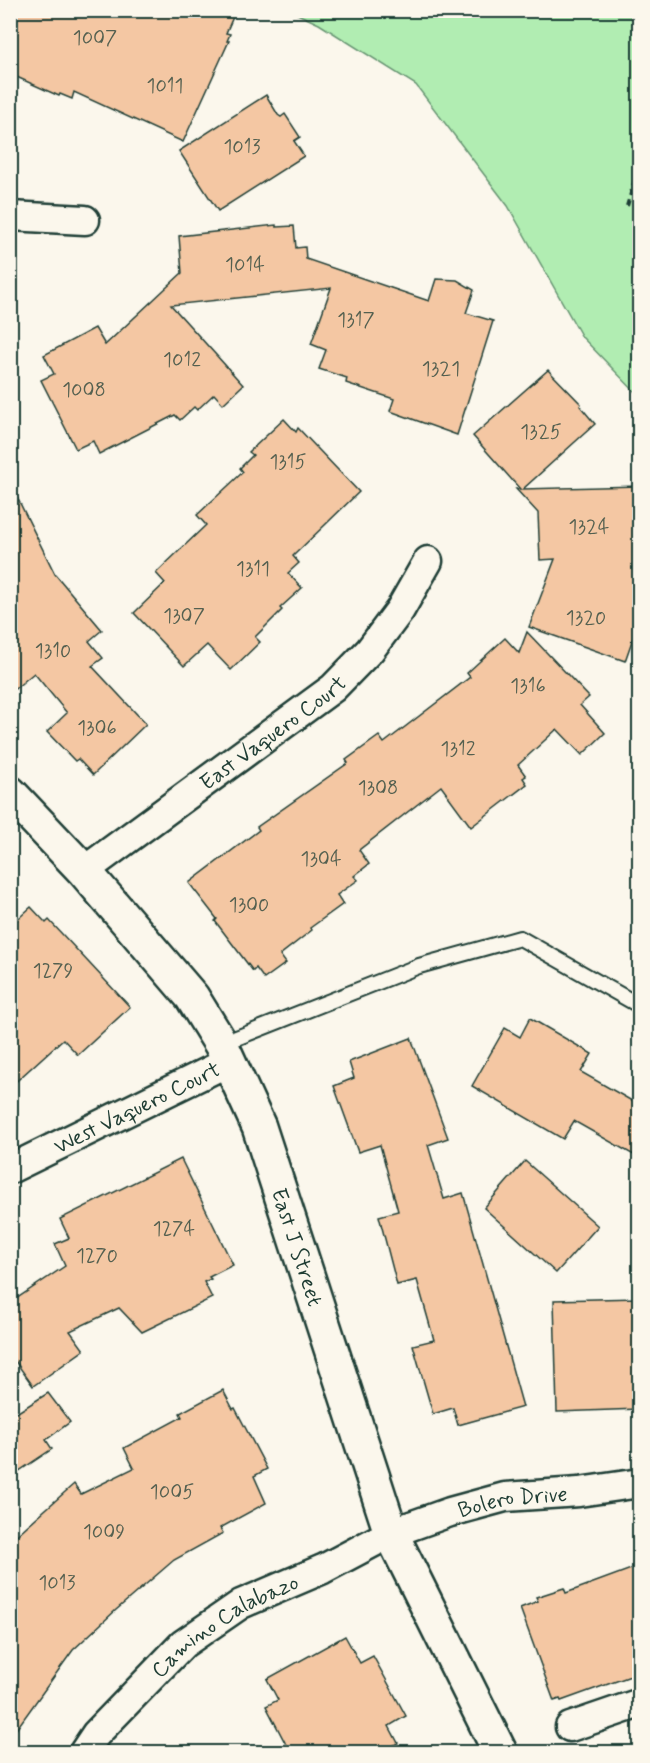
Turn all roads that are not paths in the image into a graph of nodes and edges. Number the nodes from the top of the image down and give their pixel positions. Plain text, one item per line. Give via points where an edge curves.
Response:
1 (10, 216) edge
2 (85, 220) dead end
3 (428, 561) dead end
4 (10, 793) edge
5 (84, 871) junction
6 (639, 1006) edge
7 (225, 1052) junction
8 (10, 1169) edge
9 (639, 1483) edge
10 (391, 1533) junction
11 (639, 1703) edge
12 (570, 1727) dead end
13 (84, 1752) edge
14 (500, 1752) edge

1 - 2 street
3 - 5 street, East Vaquero Court via 394,618 333,688
4 - 5 street, East J Street
5 - 7 street, East J Street via 192,997
6 - 7 lane via 520,938 419,966
7 - 8 street, West Vaquero Court
7 - 10 street, East J Street via 259,1127
9 - 10 street, Bolero Drive via 505,1497
10 - 13 street, Camino Calabazo via 323,1569 241,1604 183,1644 104,1725
10 - 14 street, East J Street
11 - 12 street

